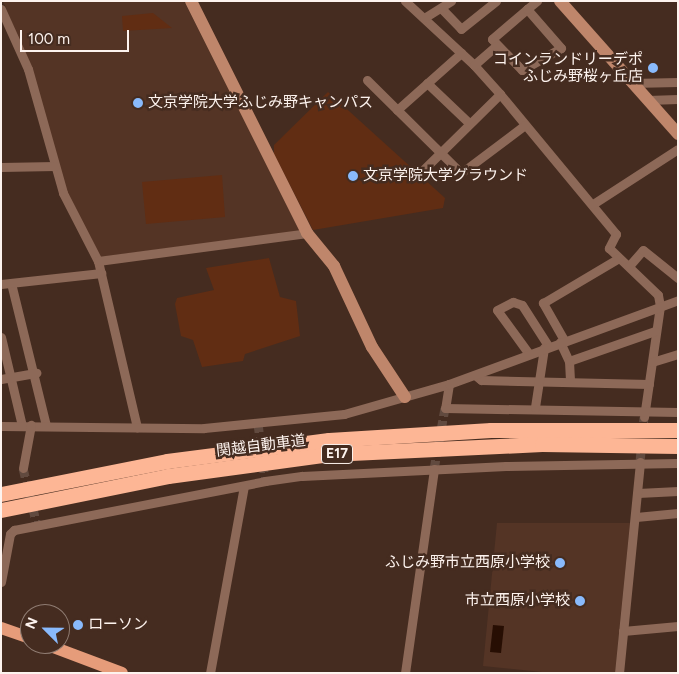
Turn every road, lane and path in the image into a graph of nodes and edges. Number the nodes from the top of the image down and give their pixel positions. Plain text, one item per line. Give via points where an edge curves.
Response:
1 (191, 1) edge
2 (405, 1) edge
3 (451, 1) edge
4 (496, 1) edge
5 (536, 1) edge
6 (560, 1) edge
7 (441, 8) junction
8 (1, 9) edge
9 (527, 9) junction
10 (424, 18) junction
11 (496, 46) junction
12 (461, 53) junction
13 (474, 65) junction
14 (367, 80) dead end
15 (678, 82) edge
16 (427, 83) junction
17 (631, 83) junction
18 (500, 94) junction
19 (678, 99) edge
20 (647, 100) junction
21 (397, 110) junction
22 (469, 123) junction
23 (525, 125) junction
24 (678, 134) edge
25 (678, 149) edge
26 (438, 152) junction
27 (55, 166) junction
28 (1, 167) edge
29 (424, 169) dead end
30 (593, 204) junction
31 (307, 233) junction
32 (619, 258) junction
33 (98, 262) junction
34 (629, 266) junction
35 (100, 273) junction
36 (678, 278) edge
37 (11, 283) junction
38 (1, 284) edge
39 (678, 300) edge
40 (660, 306) junction
41 (655, 331) junction
42 (1, 337) edge
43 (562, 341) junction
44 (546, 348) junction
45 (529, 354) junction
46 (678, 354) edge
47 (569, 361) junction
48 (652, 362) junction
49 (36, 373) junction
50 (475, 375) junction
51 (11, 377) junction
52 (1, 380) edge
53 (541, 381) junction
54 (570, 382) junction
55 (449, 384) junction
56 (648, 384) junction
57 (405, 397) junction
58 (535, 407) junction
59 (678, 412) edge
60 (644, 413) junction
61 (1, 426) edge
62 (26, 426) junction
63 (46, 426) junction
64 (137, 427) junction
65 (678, 430) edge
66 (678, 446) edge
67 (640, 462) junction
68 (678, 463) edge
69 (23, 468) tunnel mouth
70 (434, 469) junction
71 (244, 486) junction
72 (678, 491) edge
73 (638, 493) junction
74 (1, 494) edge
75 (1, 510) edge
76 (678, 513) edge
77 (636, 517) junction
78 (2, 569) edge
79 (1, 582) edge
80 (678, 626) edge
81 (1, 628) edge
82 (623, 631) junction
83 (20, 635) edge
84 (70, 653) edge
85 (122, 673) edge
86 (210, 673) edge
87 (405, 673) edge
88 (619, 673) edge

1 - 31 street
2 - 10 street
3 - 7 street
4 - 7 street via 461,29
5 - 9 street
6 - 17 street
7 - 10 street
8 - 27 street via 28,69
9 - 11 street via 492,39
9 - 11 street via 561,48 522,70 506,51
10 - 12 street
11 - 13 street
12 - 13 street
12 - 16 street
13 - 18 street
14 - 21 street
15 - 17 street
16 - 21 street
16 - 22 street
17 - 20 street
18 - 22 street
18 - 23 street
19 - 20 street
20 - 24 street
21 - 26 street
22 - 26 street
23 - 26 street via 461,174
23 - 30 street
25 - 30 street
26 - 29 street
27 - 28 street
27 - 33 street via 63,192
30 - 32 street via 616,234 609,248
31 - 33 street
31 - 57 street via 334,266 372,347
32 - 34 street
32 - 43 street via 543,302
33 - 35 street
34 - 36 street via 643,250
34 - 40 street via 658,295
35 - 37 street
35 - 64 street
37 - 38 street
37 - 49 street
39 - 40 street
40 - 41 street
40 - 43 street
41 - 47 street
41 - 48 street
42 - 51 street
43 - 44 street
43 - 47 street
44 - 45 street
44 - 45 street via 522,305 513,302 497,310
44 - 53 street
45 - 50 street
46 - 48 street
47 - 54 street
48 - 56 street
49 - 51 street
49 - 63 street
50 - 53 street via 481,380
50 - 55 street
51 - 52 street
51 - 62 street
53 - 54 street
53 - 58 street
54 - 56 street
55 - 57 street
55 - 58 street via 445,408
56 - 60 street
57 - 64 street via 344,414 204,428
58 - 60 street
59 - 60 street
61 - 62 street
62 - 63 street
62 - 69 street
63 - 64 street
65 - 74 highway, 関越自動車道 / E17 via 491,430 329,440 167,461
66 - 75 highway, 関越自動車道 / E17 via 542,444 330,454 168,476
67 - 68 street
67 - 70 street
67 - 73 street
70 - 71 street via 302,476
70 - 87 street
71 - 78 street via 14,530 10,534
71 - 86 street
72 - 73 street
73 - 77 street
76 - 77 street
77 - 82 street
78 - 79 street
80 - 82 street
81 - 83 main road
82 - 88 street
84 - 85 main road

